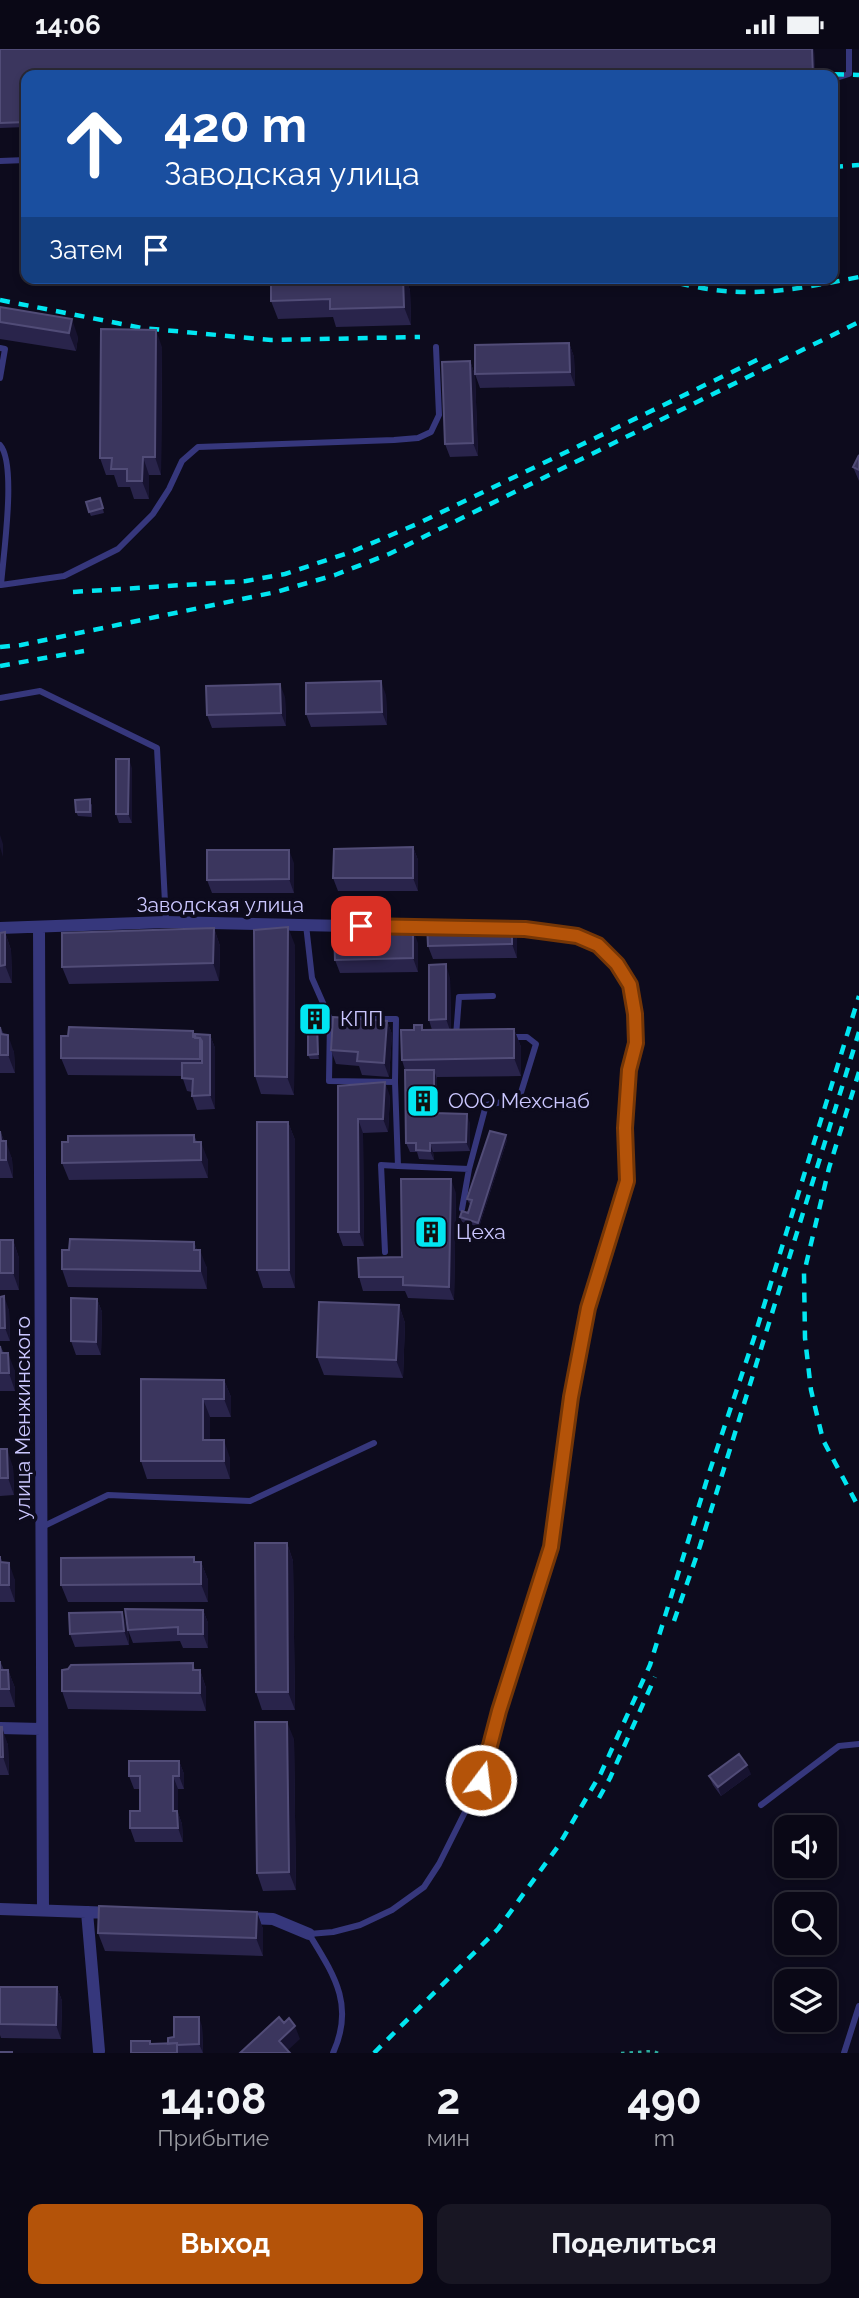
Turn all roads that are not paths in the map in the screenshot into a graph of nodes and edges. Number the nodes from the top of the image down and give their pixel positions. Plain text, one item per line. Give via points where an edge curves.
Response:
1 (849, 49) edge
2 (838, 77) edge
3 (0, 160) edge
4 (21, 160) edge
5 (436, 347) dead end
6 (0, 348) edge
7 (0, 378) edge
8 (0, 445) edge
9 (0, 698) edge
10 (166, 922) junction
11 (306, 925) junction
12 (39, 927) junction
13 (0, 928) edge
14 (457, 928) edge
15 (484, 929) edge
16 (525, 929) joint
17 (493, 996) dead end
18 (330, 1019) junction
19 (396, 1036) junction
20 (408, 1036) edge
21 (444, 1036) edge
22 (456, 1036) junction
23 (468, 1036) edge
24 (503, 1037) edge
25 (395, 1082) junction
26 (398, 1166) junction
27 (468, 1169) junction
28 (461, 1209) edge
29 (385, 1252) dead end
30 (374, 1443) dead end
31 (43, 1527) junction
32 (0, 1728) edge
33 (41, 1729) junction
34 (859, 1744) edge
35 (761, 1805) dead end
36 (0, 1909) edge
37 (43, 1910) junction
38 (87, 1912) junction
39 (127, 1913) edge
40 (233, 1918) edge
41 (309, 1934) junction
42 (859, 2006) edge
43 (99, 2051) dead end
44 (333, 2053) edge
45 (844, 2053) edge

1 - 2 lane via 849,74
3 - 4 lane
5 - 8 lane via 439,415 431,432 394,440 198,447 182,461 153,514 118,549 64,576 1,585 9,479 5,450
6 - 7 lane via 5,349
9 - 10 lane via 40,691 157,748
10 - 11 street, Заводская улица
10 - 12 street, Заводская улица
11 - 14 street, Заводская улица
11 - 18 lane via 312,978
12 - 13 street, Заводская улица
12 - 31 street, улица Менжинского
15 - 16 street
16 - 41 lane via 577,936 598,945 630,985 635,1014 636,1043 625,1128 627,1181 588,1308 551,1547 481,1780 439,1864 424,1887 392,1910 360,1925
17 - 22 lane via 459,997
18 - 19 lane via 396,1019
18 - 25 lane via 329,1081
19 - 20 lane
19 - 25 lane
21 - 22 lane
22 - 23 lane
24 - 27 lane via 527,1037 536,1044 519,1098 486,1105
25 - 26 lane
26 - 27 lane
26 - 29 lane via 381,1165
27 - 28 lane
30 - 31 lane via 250,1501 108,1495
31 - 33 street, улица Менжинского
32 - 33 street
33 - 37 street, улица Менжинского
34 - 35 lane via 839,1746
36 - 37 street
37 - 38 street
38 - 39 street
38 - 43 street
40 - 41 street via 273,1919
41 - 44 lane via 335,1977 344,2011
42 - 45 lane

